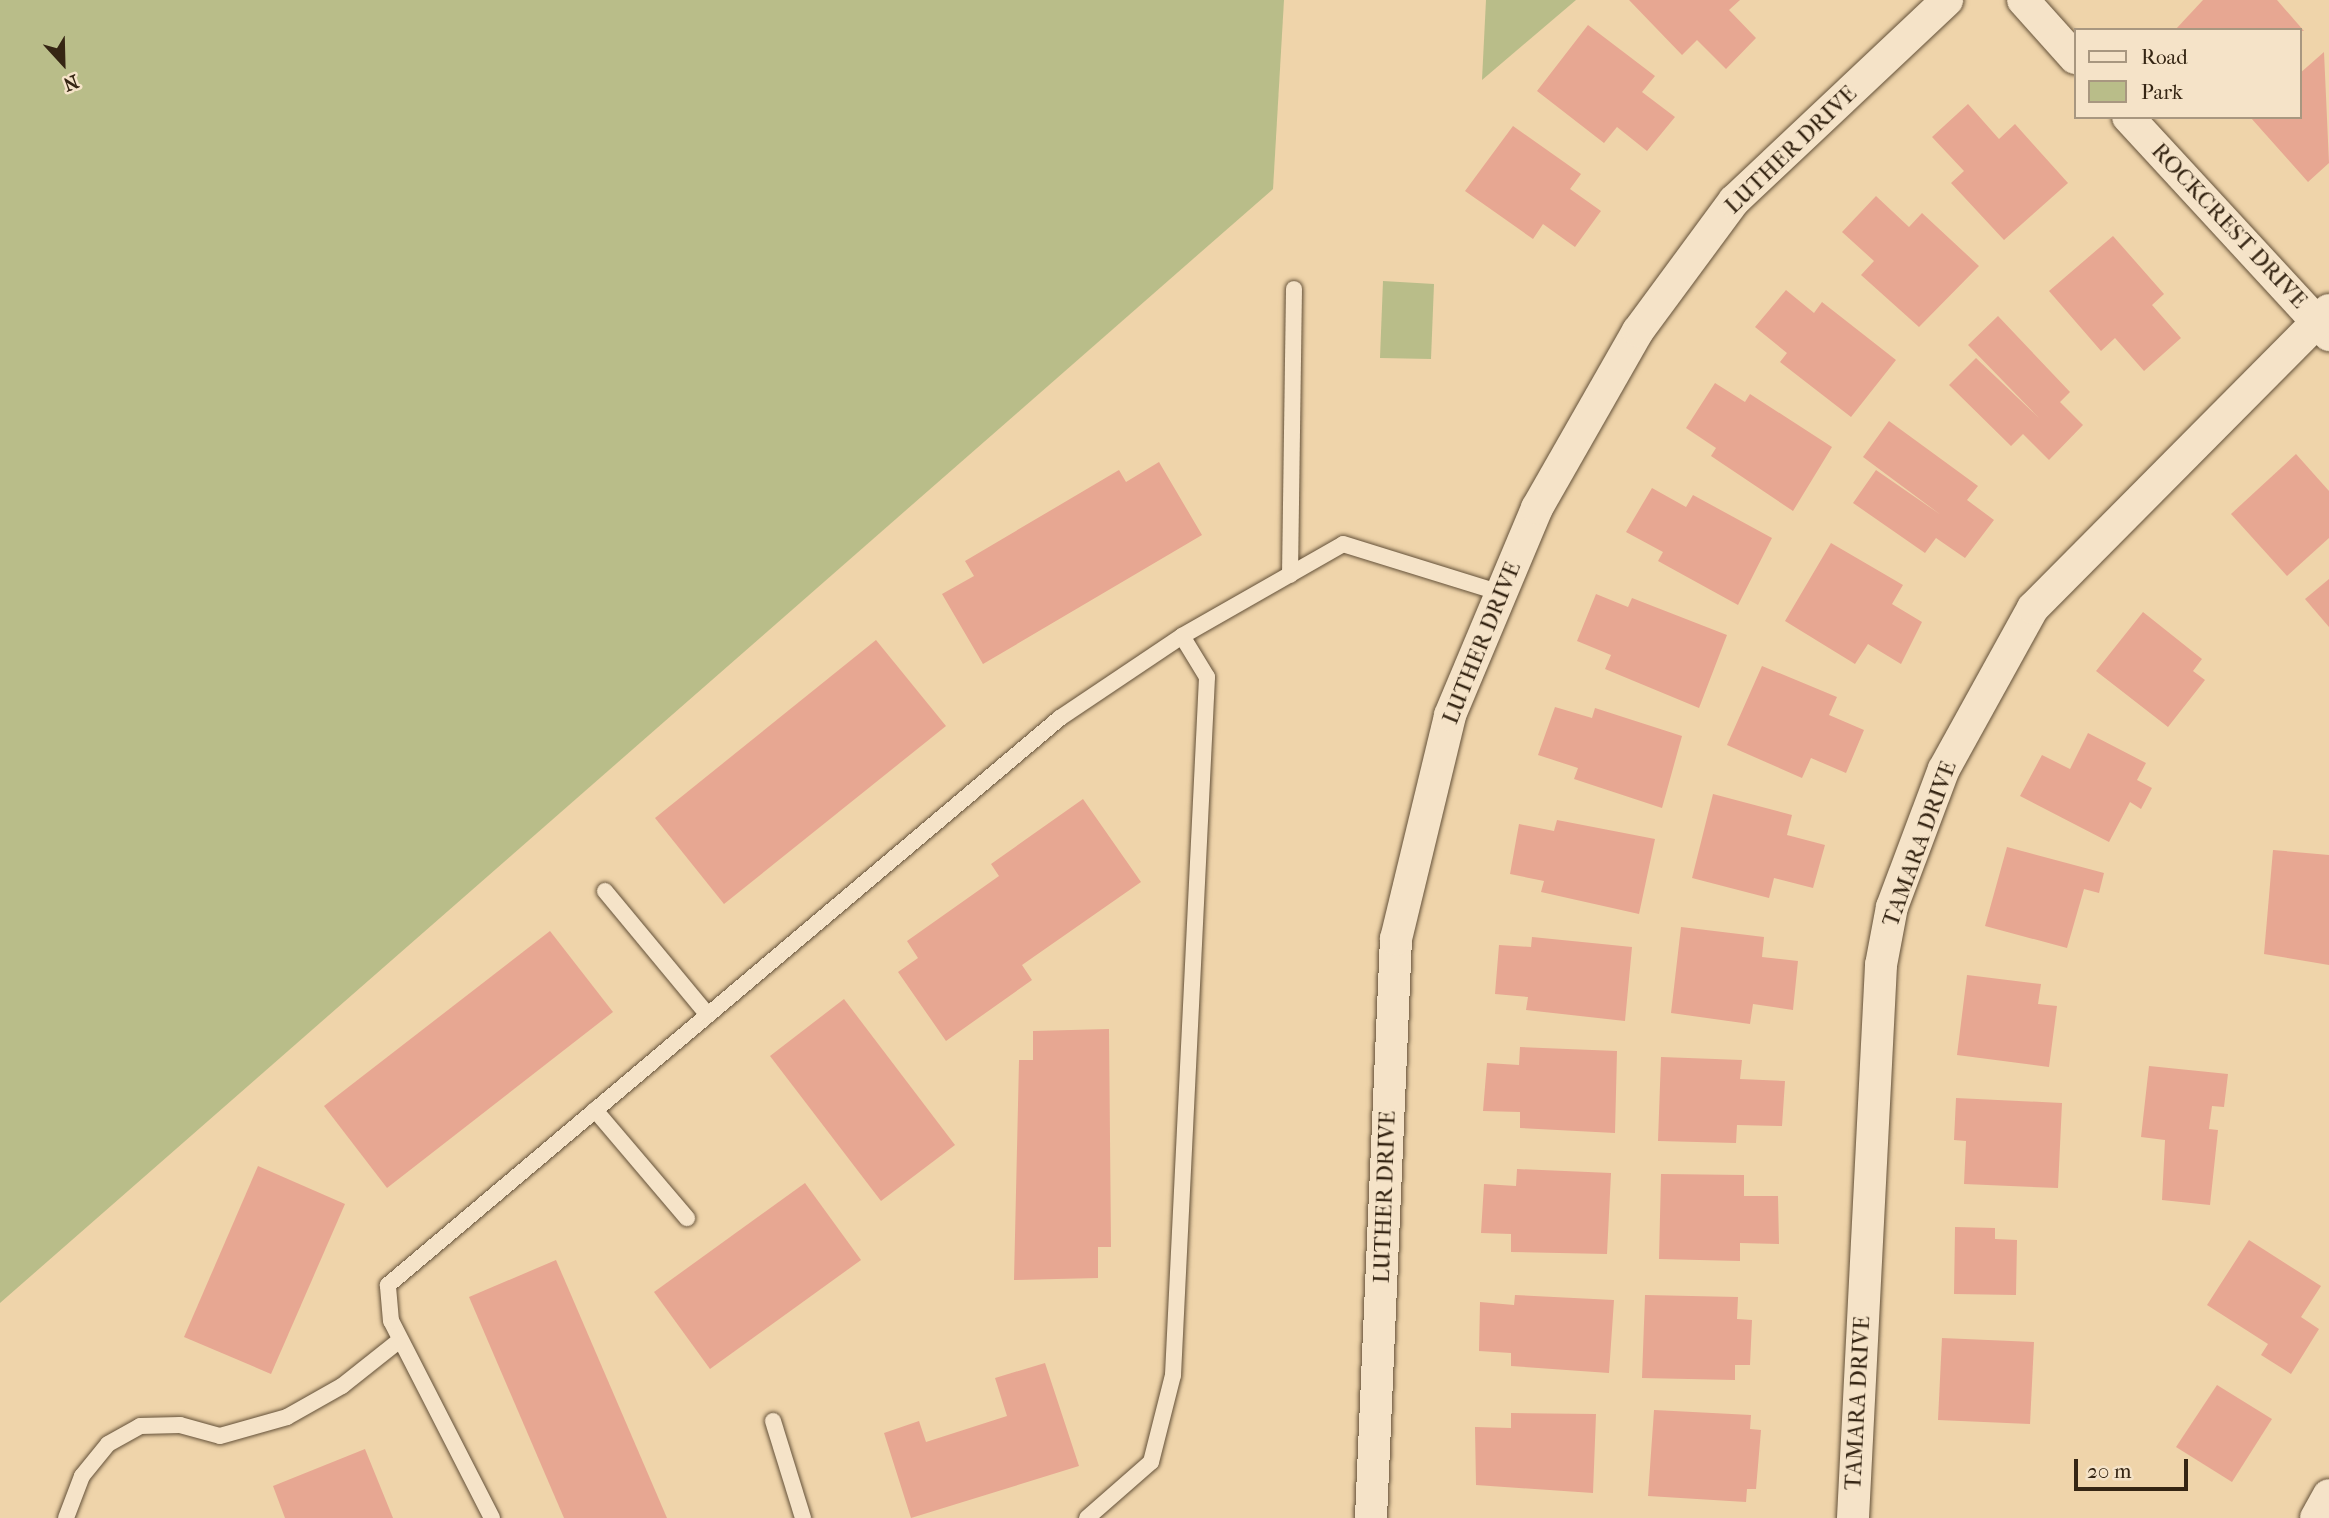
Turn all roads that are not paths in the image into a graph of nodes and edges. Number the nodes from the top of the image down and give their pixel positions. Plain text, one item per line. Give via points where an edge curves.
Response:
1 (1947, 0) edge
2 (2023, 0) edge
3 (2074, 57) edge
4 (2130, 119) edge
5 (1294, 289) dead end
6 (2325, 322) edge
7 (1290, 575) junction
8 (1501, 593) junction
9 (1182, 636) junction
10 (605, 891) dead end
11 (708, 1015) junction
12 (594, 1110) junction
13 (687, 1218) dead end
14 (400, 1340) junction
15 (773, 1420) dead end
16 (2329, 1495) edge
17 (66, 1518) edge
18 (492, 1518) edge
19 (803, 1518) edge
20 (1087, 1518) edge
21 (1371, 1518) edge
22 (1853, 1518) edge
23 (2316, 1518) edge

1 - 8 street, LUTHER DRIVE via 1734,201 1638,331 1537,508
2 - 3 street
4 - 6 street, ROCKCREST DRIVE
5 - 7 lane
6 - 22 street, TAMARA DRIVE via 2033,608 1944,769 1892,907 1881,965
7 - 8 lane via 1343,544
7 - 9 lane
8 - 21 street, LUTHER DRIVE via 1450,715 1396,939
9 - 11 lane via 1060,718
9 - 20 lane via 1207,677 1173,1375 1151,1462
10 - 11 lane
11 - 12 lane
12 - 13 lane
12 - 14 lane via 387,1284 391,1321
14 - 17 lane via 342,1386 287,1418 220,1436 180,1425 140,1426 108,1444 82,1476
14 - 18 lane
15 - 19 lane
16 - 23 street

